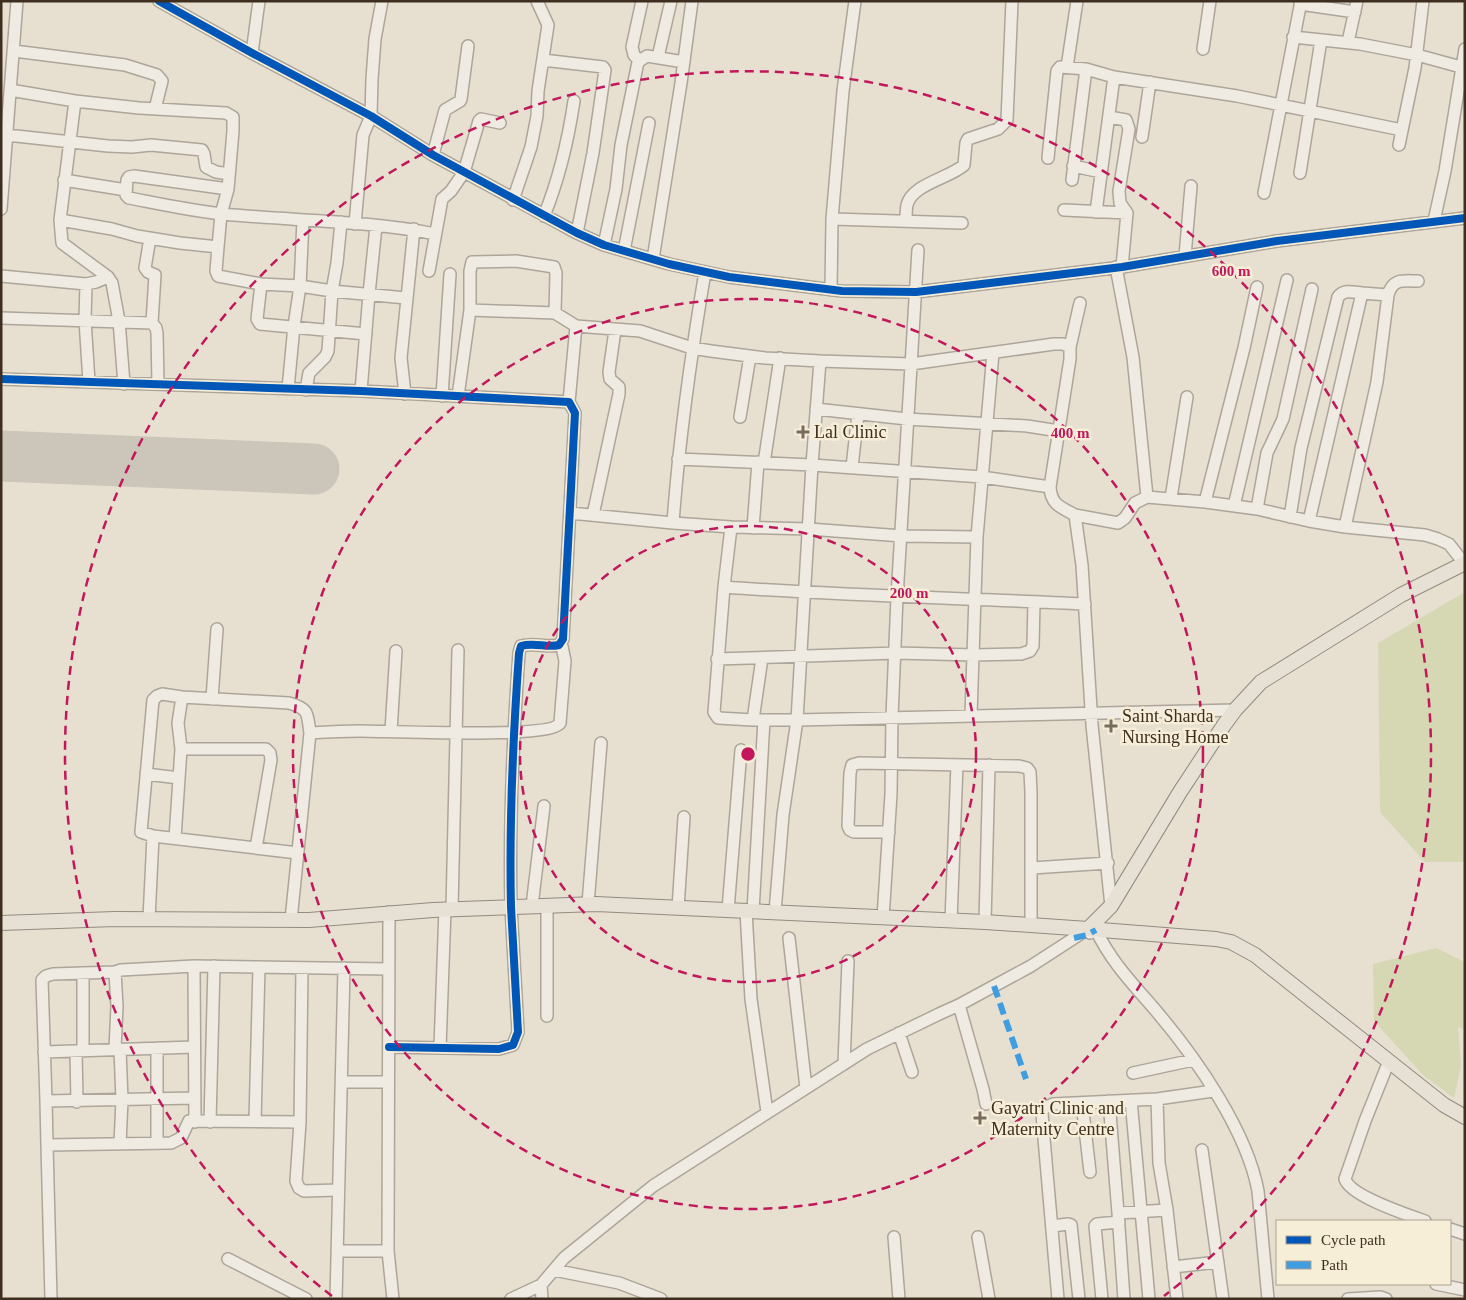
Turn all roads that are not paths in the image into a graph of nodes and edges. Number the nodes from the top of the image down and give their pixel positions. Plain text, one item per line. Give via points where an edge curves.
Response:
1 (17, 1) edge
2 (159, 1) edge
3 (259, 1) edge
4 (382, 1) edge
5 (537, 1) edge
6 (642, 1) edge
7 (672, 1) edge
8 (692, 1) edge
9 (855, 1) edge
10 (1012, 1) edge
11 (1077, 1) edge
12 (1210, 1) edge
13 (1423, 1) edge
14 (1300, 2) edge
15 (1356, 6) edge
16 (1293, 37) junction
17 (1321, 40) junction
18 (1348, 42) junction
19 (468, 46) dead end
20 (1203, 49) dead end
21 (1465, 49) edge
22 (14, 50) junction
23 (252, 53) junction
24 (1416, 55) junction
25 (658, 57) junction
26 (543, 60) junction
27 (639, 60) junction
28 (684, 62) junction
29 (1067, 67) junction
30 (1461, 68) junction
31 (1086, 69) junction
32 (1114, 77) junction
33 (1150, 82) junction
34 (8, 87) edge
35 (75, 101) junction
36 (574, 101) dead end
37 (1281, 106) junction
38 (155, 109) junction
39 (1309, 112) junction
40 (371, 116) junction
41 (1109, 117) junction
42 (500, 123) dead end
43 (649, 123) dead end
44 (1402, 130) junction
45 (7, 135) junction
46 (1142, 137) dead end
47 (69, 141) junction
48 (1399, 145) dead end
49 (433, 154) junction
50 (1048, 158) dead end
51 (3, 165) edge
52 (1073, 166) junction
53 (464, 172) junction
54 (1102, 172) junction
55 (1300, 173) dead end
56 (229, 174) junction
57 (64, 180) junction
58 (1072, 180) dead end
59 (1190, 186) dead end
60 (228, 189) junction
61 (126, 190) junction
62 (1264, 193) dead end
63 (512, 200) junction
64 (1, 209) edge
65 (1064, 210) dead end
66 (1096, 212) junction
67 (1127, 213) junction
68 (222, 214) junction
69 (544, 216) junction
70 (1465, 218) edge
71 (832, 219) junction
72 (60, 220) junction
73 (303, 220) junction
74 (906, 220) junction
75 (342, 222) junction
76 (1434, 222) junction
77 (962, 223) dead end
78 (354, 224) junction
79 (376, 226) junction
80 (414, 229) junction
81 (577, 233) junction
82 (435, 234) junction
83 (150, 238) junction
84 (604, 245) junction
85 (218, 247) junction
86 (624, 250) junction
87 (918, 250) dead end
88 (1185, 256) junction
89 (653, 259) junction
90 (1119, 267) junction
91 (429, 271) dead end
92 (705, 272) junction
93 (450, 274) dead end
94 (1, 276) edge
95 (108, 277) junction
96 (1287, 280) dead end
97 (1418, 281) dead end
98 (86, 284) junction
99 (261, 284) junction
100 (300, 286) junction
101 (1257, 287) dead end
102 (1312, 289) dead end
103 (831, 290) junction
104 (332, 291) junction
105 (916, 292) junction
106 (1362, 293) junction
107 (368, 294) junction
108 (1388, 295) junction
109 (406, 298) junction
110 (1080, 303) dead end
111 (470, 310) junction
112 (555, 313) junction
113 (1, 318) edge
114 (86, 320) junction
115 (119, 321) junction
116 (152, 323) junction
117 (294, 326) junction
118 (576, 326) junction
119 (330, 330) junction
120 (616, 330) junction
121 (366, 334) junction
122 (1070, 347) junction
123 (692, 348) junction
124 (992, 353) junction
125 (750, 356) junction
126 (780, 358) junction
127 (820, 361) junction
128 (911, 364) junction
129 (1, 379) edge
130 (89, 382) junction
131 (124, 384) junction
132 (158, 384) junction
133 (288, 389) junction
134 (306, 390) junction
135 (361, 391) junction
136 (405, 394) junction
137 (442, 396) junction
138 (458, 396) junction
139 (1187, 396) dead end
140 (569, 402) junction
141 (816, 409) junction
142 (858, 414) junction
143 (740, 417) dead end
144 (908, 419) junction
145 (986, 424) junction
146 (1059, 431) junction
147 (678, 459) junction
148 (761, 463) junction
149 (812, 465) junction
150 (852, 467) junction
151 (904, 471) junction
152 (982, 477) junction
153 (1050, 487) junction
154 (1147, 497) junction
155 (1171, 498) junction
156 (1205, 502) junction
157 (1234, 506) junction
158 (1257, 509) junction
159 (570, 513) junction
160 (593, 515) junction
161 (1075, 515) junction
162 (1290, 517) junction
163 (1309, 521) junction
164 (673, 524) junction
165 (1345, 527) junction
166 (731, 528) junction
167 (753, 528) junction
168 (809, 529) junction
169 (902, 536) junction
170 (977, 537) junction
171 (1464, 563) edge
172 (724, 587) junction
173 (805, 591) junction
174 (897, 598) junction
175 (974, 598) junction
176 (1034, 602) junction
177 (1085, 604) junction
178 (217, 630) dead end
179 (561, 642) junction
180 (458, 650) dead end
181 (396, 652) dead end
182 (896, 653) junction
183 (974, 655) junction
184 (802, 657) junction
185 (762, 658) junction
186 (717, 659) junction
187 (182, 697) junction
188 (212, 699) junction
189 (1235, 710) junction
190 (1092, 713) junction
191 (971, 715) junction
192 (892, 717) junction
193 (758, 720) junction
194 (797, 720) junction
195 (391, 731) junction
196 (514, 732) junction
197 (310, 733) junction
198 (456, 733) junction
199 (601, 742) dead end
200 (181, 749) junction
201 (741, 750) dead end
202 (893, 764) junction
203 (957, 765) junction
204 (989, 765) junction
205 (146, 774) junction
206 (179, 778) junction
207 (544, 806) dead end
208 (684, 817) dead end
209 (889, 832) junction
210 (153, 836) junction
211 (174, 838) junction
212 (256, 848) junction
213 (298, 853) junction
214 (1108, 863) junction
215 (1032, 868) junction
216 (588, 904) junction
217 (532, 906) junction
218 (546, 906) junction
219 (1111, 906) junction
220 (511, 907) junction
221 (678, 908) junction
222 (449, 909) junction
223 (728, 910) junction
224 (750, 911) junction
225 (389, 912) junction
226 (775, 912) junction
227 (883, 918) junction
228 (149, 919) junction
229 (290, 920) junction
230 (951, 921) junction
231 (985, 922) junction
232 (1, 923) edge
233 (1031, 925) junction
234 (1092, 929) junction
235 (789, 938) dead end
236 (848, 961) dead end
237 (194, 966) junction
238 (214, 966) junction
239 (259, 967) junction
240 (302, 968) junction
241 (344, 968) junction
242 (389, 969) junction
243 (115, 972) junction
244 (83, 973) junction
245 (959, 1005) junction
246 (547, 1016) dead end
247 (899, 1033) junction
248 (194, 1047) junction
249 (389, 1047) junction
250 (157, 1048) junction
251 (440, 1048) junction
252 (118, 1049) junction
253 (80, 1051) junction
254 (44, 1052) junction
255 (1193, 1060) junction
256 (1390, 1061) junction
257 (844, 1064) junction
258 (912, 1072) dead end
259 (1133, 1072) dead end
260 (342, 1082) junction
261 (388, 1082) junction
262 (806, 1088) junction
263 (1213, 1091) junction
264 (195, 1098) junction
265 (1158, 1098) junction
266 (158, 1099) junction
267 (122, 1100) junction
268 (1131, 1100) junction
269 (46, 1101) junction
270 (1109, 1101) junction
271 (78, 1102) junction
272 (1082, 1103) junction
273 (986, 1104) dead end
274 (767, 1112) junction
275 (1465, 1117) edge
276 (255, 1121) junction
277 (195, 1122) junction
278 (210, 1122) junction
279 (300, 1122) junction
280 (157, 1143) junction
281 (120, 1144) junction
282 (47, 1145) junction
283 (1202, 1150) dead end
284 (1090, 1172) dead end
285 (338, 1190) junction
286 (1167, 1210) junction
287 (1142, 1212) junction
288 (1118, 1217) junction
289 (1422, 1220) edge
290 (1052, 1226) junction
291 (1451, 1229) edge
292 (1465, 1234) edge
293 (894, 1237) dead end
294 (978, 1237) dead end
295 (337, 1251) junction
296 (388, 1251) junction
297 (228, 1259) dead end
298 (1218, 1262) junction
299 (1174, 1267) junction
300 (554, 1270) junction
301 (542, 1285) junction
302 (1441, 1285) edge
303 (1465, 1290) edge
304 (51, 1299) edge
305 (306, 1299) edge
306 (336, 1299) edge
307 (393, 1299) edge
308 (511, 1299) edge
309 (542, 1299) edge
310 (660, 1299) edge
311 (899, 1299) edge
312 (989, 1299) edge
313 (1058, 1299) edge
314 (1079, 1299) edge
315 (1102, 1299) edge
316 (1124, 1299) edge
317 (1149, 1299) edge
318 (1177, 1299) edge
319 (1223, 1299) edge
320 (1268, 1299) edge
321 (1348, 1299) edge
322 (1386, 1299) edge

1 - 22 street
2 - 23 street
3 - 23 street
4 - 40 street via 375,39
5 - 26 street via 548,25
6 - 27 street via 632,47
7 - 25 street
8 - 28 street
9 - 71 street
10 - 74 street via 1007,120 998,129 968,139 964,165 914,194 907,203
11 - 29 street
12 - 20 street
13 - 24 street
14 - 15 street
14 - 16 street
15 - 18 street
16 - 17 street
16 - 37 street
17 - 18 street
17 - 39 street
18 - 24 street
19 - 49 street via 460,102 445,110
21 - 30 street
22 - 34 street
22 - 38 street via 125,65 157,75 162,81
23 - 40 street
24 - 30 street
24 - 44 street
25 - 27 street via 647,56
25 - 28 street
26 - 63 street via 536,128
26 - 81 street via 605,70
27 - 84 street
28 - 89 street
29 - 31 street
29 - 50 street via 1060,67 1057,71
30 - 76 street
31 - 32 street
31 - 52 street
32 - 33 street
32 - 41 street
33 - 37 street
33 - 46 street
34 - 35 street
34 - 45 street
35 - 38 street
35 - 47 street
36 - 69 street via 555,189
37 - 39 street
37 - 62 street
38 - 56 street via 230,115 233,131
39 - 44 street
39 - 55 street
40 - 49 street
40 - 78 street via 362,135
41 - 54 street
41 - 67 street via 1126,120 1129,129 1119,191 1120,203
42 - 53 street via 480,119
43 - 86 street
44 - 48 street
45 - 47 street
45 - 51 street
47 - 56 street via 202,150 206,167
47 - 57 street
49 - 53 street
51 - 64 street
52 - 54 street
52 - 58 street
53 - 63 street
53 - 82 street via 442,199
54 - 66 street
56 - 60 street
57 - 61 street
57 - 72 street
59 - 88 street
60 - 61 street via 134,176 127,179
60 - 68 street
61 - 68 street via 129,198
63 - 69 street
65 - 66 street
66 - 67 street
67 - 90 street
68 - 73 street
68 - 85 street
69 - 81 street
70 - 76 street
71 - 74 street
71 - 103 street
72 - 83 street
72 - 95 street via 62,243
73 - 75 street
73 - 100 street
74 - 77 street
75 - 78 street
75 - 104 street
76 - 88 street
78 - 79 street
79 - 80 street
79 - 107 street
80 - 82 street
80 - 109 street
81 - 84 street
82 - 91 street
83 - 85 street
83 - 116 street via 145,268 155,275
84 - 86 street
85 - 99 street via 217,275
86 - 89 street
87 - 105 street
88 - 90 street
89 - 92 street
90 - 105 street
90 - 154 street via 1133,357
92 - 103 street
92 - 123 street
93 - 137 street
94 - 98 street
95 - 98 street
95 - 115 street
96 - 157 street
97 - 108 street via 1395,282
98 - 114 street
99 - 100 street
99 - 117 street via 258,322
100 - 104 street
100 - 117 street
101 - 156 street
102 - 158 street via 1283,419 1267,453
103 - 105 street
104 - 107 street
104 - 119 street
105 - 128 street
106 - 108 street
106 - 162 street via 1347,291 1338,297 1300,448
106 - 163 street
107 - 109 street
107 - 121 street
108 - 165 street via 1377,382
109 - 136 street via 401,358
110 - 122 street
111 - 112 street
111 - 112 street via 472,262 516,262 555,268
111 - 138 street
112 - 118 street
113 - 114 street
114 - 115 street
114 - 130 street
115 - 116 street
115 - 131 street
116 - 132 street via 157,333
117 - 119 street
117 - 133 street
118 - 120 street
118 - 140 street
119 - 121 street
119 - 134 street via 326,357 309,373
120 - 123 street via 640,332
120 - 160 street via 609,372 610,379 619,387 619,394
121 - 135 street
122 - 124 street via 1068,344 1054,344
122 - 146 street
123 - 125 street
123 - 147 street
124 - 128 street
124 - 145 street
125 - 126 street
125 - 143 street
126 - 127 street
126 - 148 street
127 - 128 street
127 - 141 street
128 - 144 street
129 - 130 street
130 - 131 street
131 - 132 street
132 - 133 street
133 - 134 street
134 - 135 street
135 - 136 street
136 - 137 street
137 - 138 street
138 - 140 street
139 - 155 street
140 - 159 street via 576,412
141 - 142 street
141 - 149 street
142 - 144 street
142 - 150 street
144 - 145 street
144 - 151 street
145 - 146 street
145 - 152 street
146 - 153 street
147 - 148 street
147 - 164 street
148 - 149 street
148 - 167 street
149 - 150 street
149 - 168 street
150 - 151 street
151 - 152 street
151 - 169 street
152 - 153 street
152 - 170 street
153 - 161 street via 1057,505
154 - 155 street
154 - 161 street via 1135,503 1126,518 1118,523
155 - 156 street
156 - 157 street
157 - 158 street
158 - 162 street
159 - 160 street
159 - 179 street
160 - 164 street
161 - 177 street
162 - 163 street
163 - 165 street
164 - 166 street
165 - 171 street via 1425,535 1449,544
166 - 167 street
166 - 172 street
167 - 168 street
168 - 169 street
168 - 173 street
169 - 170 street
169 - 174 street
170 - 175 street
171 - 189 main road via 1401,595 1261,682
172 - 173 street
172 - 186 street
173 - 174 street
173 - 184 street
174 - 175 street
174 - 182 street
175 - 176 street
175 - 183 street
176 - 177 street
176 - 183 street via 1030,651
177 - 190 street
178 - 188 street
179 - 196 street via 553,646 521,646
179 - 196 street via 565,661 559,726
180 - 198 street
181 - 195 street
182 - 183 street
182 - 184 street
182 - 192 street
183 - 191 street
184 - 185 street
184 - 194 street
185 - 186 street
185 - 193 street
186 - 193 street via 714,712 718,718
187 - 188 street
187 - 200 street via 178,723
187 - 205 street via 162,694 153,700
188 - 197 street via 290,703 302,707 308,714
189 - 190 street
189 - 219 main road via 1190,776
190 - 191 street
190 - 214 street
191 - 192 street
192 - 194 street
192 - 202 street
193 - 194 street
193 - 224 street
194 - 226 street via 783,815
195 - 197 street
195 - 198 street
196 - 198 street
196 - 220 street
197 - 213 street
198 - 222 street
199 - 216 street
200 - 206 street
200 - 212 street via 266,749 270,753
201 - 223 street
202 - 203 street
202 - 209 street
202 - 209 street via 859,763 852,765 850,773 850,830
203 - 204 street
203 - 230 street
204 - 215 street via 1019,766 1030,772
204 - 231 street
205 - 206 street
205 - 210 street via 141,832
206 - 211 street
207 - 217 street
208 - 221 street
209 - 227 street
210 - 211 street
210 - 228 street
211 - 212 street
212 - 213 street
213 - 229 street
214 - 215 street
214 - 219 street
215 - 233 street
216 - 218 main road
216 - 221 main road
217 - 218 main road
217 - 220 main road
218 - 246 street
219 - 234 main road
220 - 222 main road
220 - 251 street via 518,1032 513,1044 499,1049
221 - 223 main road
222 - 225 main road
222 - 251 street
223 - 224 main road
224 - 226 main road
224 - 274 street via 751,999
225 - 229 main road
225 - 242 street
226 - 227 main road
227 - 230 main road
228 - 229 main road
228 - 232 main road
230 - 231 main road
231 - 233 main road
233 - 234 main road
234 - 245 street via 1087,935 1074,938 1031,966
234 - 255 street
234 - 256 main road via 1231,942 1255,955
235 - 262 street
236 - 257 street
237 - 238 street
237 - 243 street
237 - 248 street
238 - 239 street
238 - 278 street
239 - 240 street
239 - 276 street
240 - 241 street
240 - 279 street
241 - 242 street
241 - 260 street
242 - 249 street
243 - 244 street
243 - 252 street
244 - 253 street
244 - 254 street via 53,974 42,980
245 - 247 street
245 - 273 street
247 - 257 street
247 - 258 street
248 - 250 street
248 - 264 street
249 - 251 street
249 - 261 street
250 - 252 street
250 - 266 street
252 - 253 street
252 - 267 street
253 - 254 street
253 - 271 street
254 - 269 street
255 - 259 street
255 - 263 street
256 - 275 main road via 1444,1105
256 - 289 street via 1345,1179 1350,1187 1381,1204
257 - 262 street
260 - 261 street
260 - 285 street
261 - 296 street
262 - 274 street
263 - 265 street
263 - 320 street via 1233,1123 1255,1175
264 - 266 street
264 - 277 street
265 - 268 street
265 - 286 street via 1159,1162
266 - 267 street
266 - 280 street
267 - 271 street
267 - 281 street
268 - 270 street
268 - 287 street
269 - 271 street
269 - 282 street
270 - 272 street
270 - 288 street
272 - 284 street
272 - 290 street via 1048,1105 1042,1112
274 - 300 street via 653,1186 564,1258
276 - 278 street
276 - 279 street
277 - 278 street
277 - 280 street via 189,1122 181,1138 171,1143
279 - 285 street via 296,1181 299,1188 304,1191
280 - 281 street
281 - 282 street
282 - 304 street
283 - 298 street
285 - 295 street
286 - 287 street
286 - 299 street
287 - 288 street
287 - 317 street
288 - 315 street via 1095,1226
288 - 316 street
290 - 313 street
290 - 314 street via 1071,1225
291 - 292 street
293 - 311 street
294 - 312 street
295 - 296 street
295 - 306 street
296 - 307 street
297 - 305 street
298 - 299 street
298 - 319 street
299 - 318 street
300 - 301 street
300 - 310 street via 619,1283
301 - 308 street
301 - 309 street
302 - 303 street
321 - 322 street

